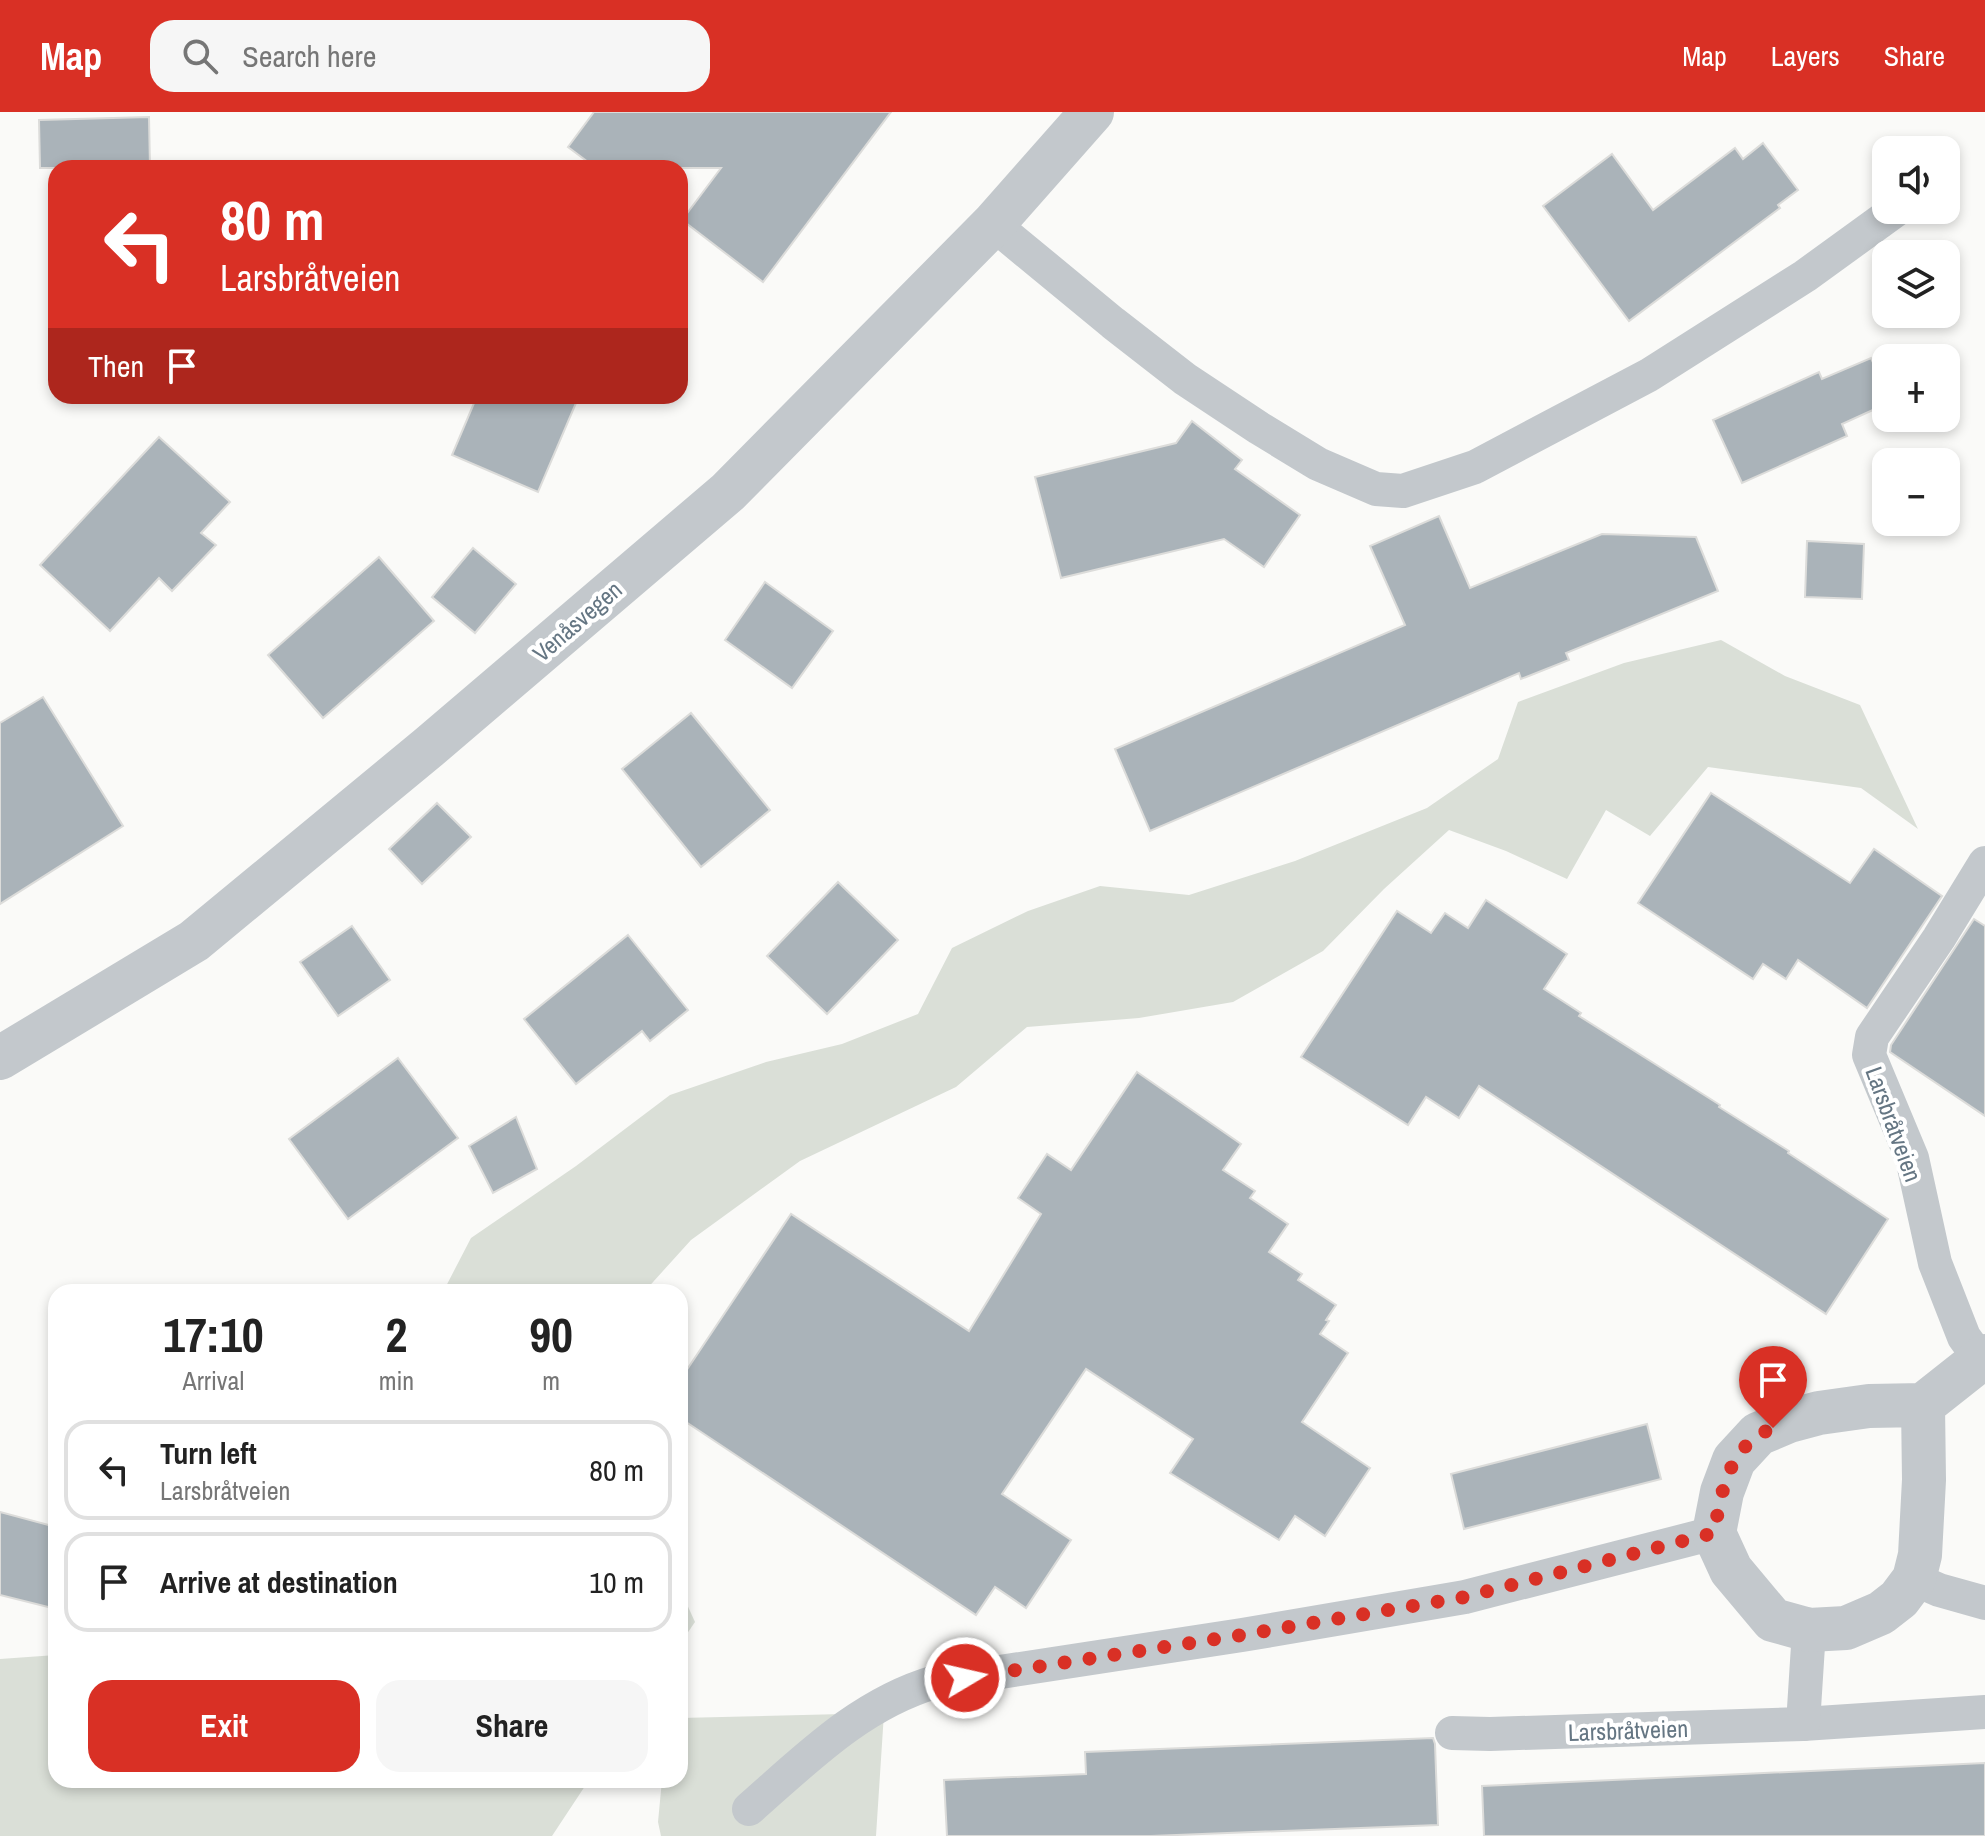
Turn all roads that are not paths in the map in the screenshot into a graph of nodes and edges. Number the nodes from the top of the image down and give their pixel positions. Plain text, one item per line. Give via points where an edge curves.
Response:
1 (1092, 112) edge
2 (993, 224) junction
3 (1877, 224) edge
4 (1985, 863) edge
5 (0, 1058) edge
6 (1982, 1357) edge
7 (1923, 1405) junction
8 (1714, 1533) junction
9 (1914, 1579) junction
10 (1985, 1603) edge
11 (1809, 1630) junction
12 (1985, 1712) edge
13 (1803, 1724) junction
14 (1452, 1733) dead end
15 (749, 1809) dead end

1 - 2 street, Venåsvegen
2 - 3 lane via 1113,323 1259,428 1318,464 1376,489 1403,491 1475,467 1649,375
2 - 5 street, Venåsvegen via 728,492 429,747 194,941
4 - 6 lane, Larsbråtveien via 1872,1037 1869,1055 1912,1158 1935,1263 1964,1337
6 - 7 street, Larsbråtveien
7 - 8 street via 1819,1413 1758,1434 1734,1460
7 - 9 street via 1924,1480
8 - 11 street via 1731,1570 1773,1620
8 - 15 lane via 1465,1597 935,1682 908,1690 832,1736
9 - 10 lane
9 - 11 street via 1881,1613 1846,1628
11 - 13 lane
12 - 13 lane, Larsbråtveien
13 - 14 lane, Larsbråtveien

